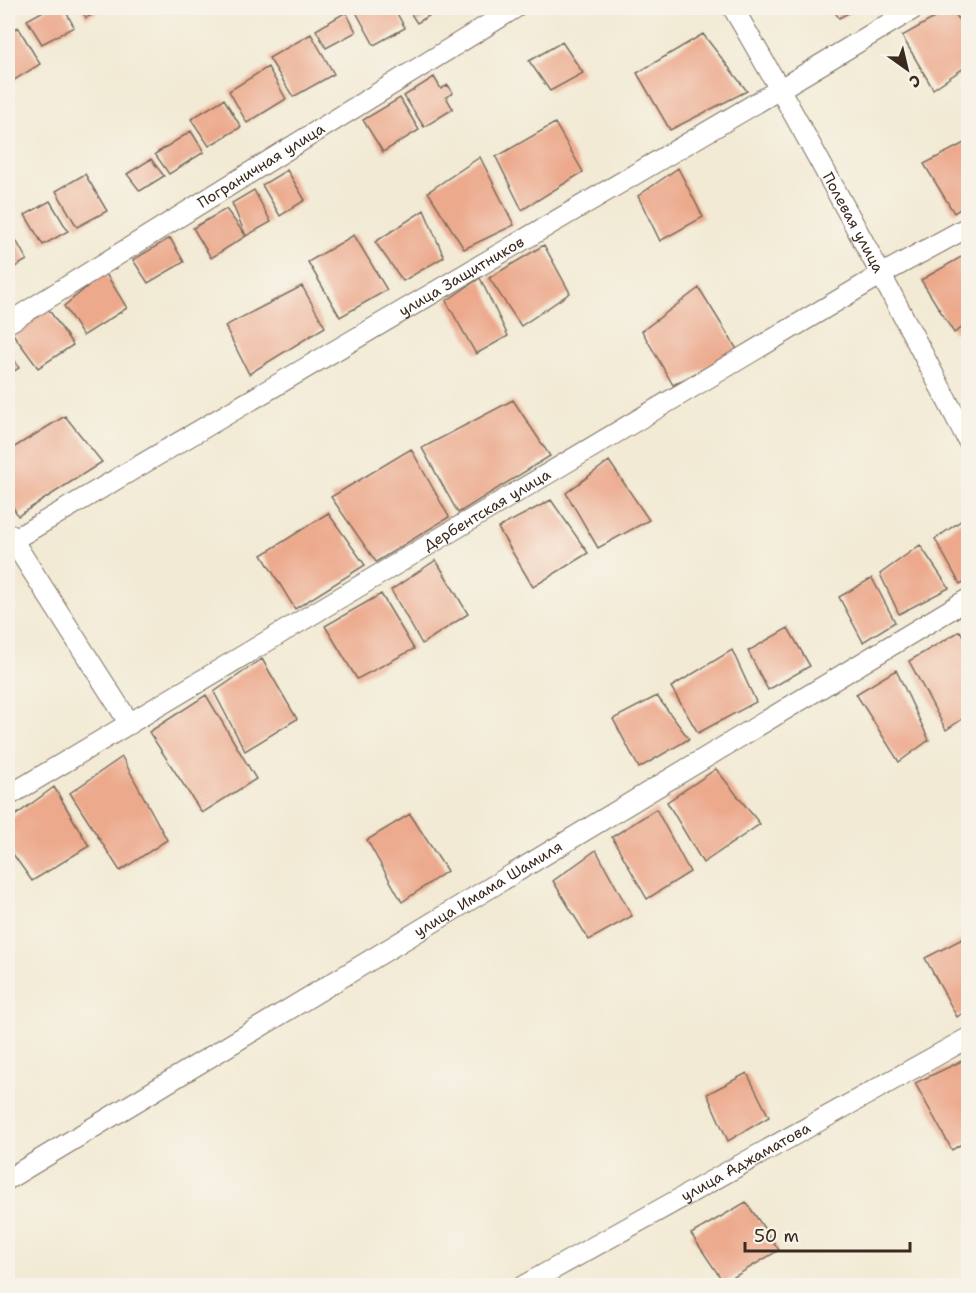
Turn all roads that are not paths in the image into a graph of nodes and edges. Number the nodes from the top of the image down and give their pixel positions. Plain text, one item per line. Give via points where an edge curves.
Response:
1 (515, 8) edge
2 (733, 8) edge
3 (915, 8) edge
4 (780, 89) junction
5 (969, 227) edge
6 (882, 274) junction
7 (8, 323) edge
8 (969, 441) edge
9 (9, 539) edge
10 (969, 599) edge
11 (130, 724) junction
12 (8, 796) edge
13 (969, 1038) edge
14 (8, 1179) edge
15 (523, 1286) edge

1 - 7 street, Пограничная улица
2 - 4 street, Полевая улица
3 - 4 street, улица Защитников
4 - 6 street, Полевая улица
4 - 9 street, улица Защитников
5 - 6 street, Дербентская улица
6 - 8 street, Полевая улица
6 - 11 street, Дербентская улица
9 - 11 street
10 - 14 street, улица Имама Шамиля
11 - 12 street, Дербентская улица
13 - 15 street, улица Аджаматова

